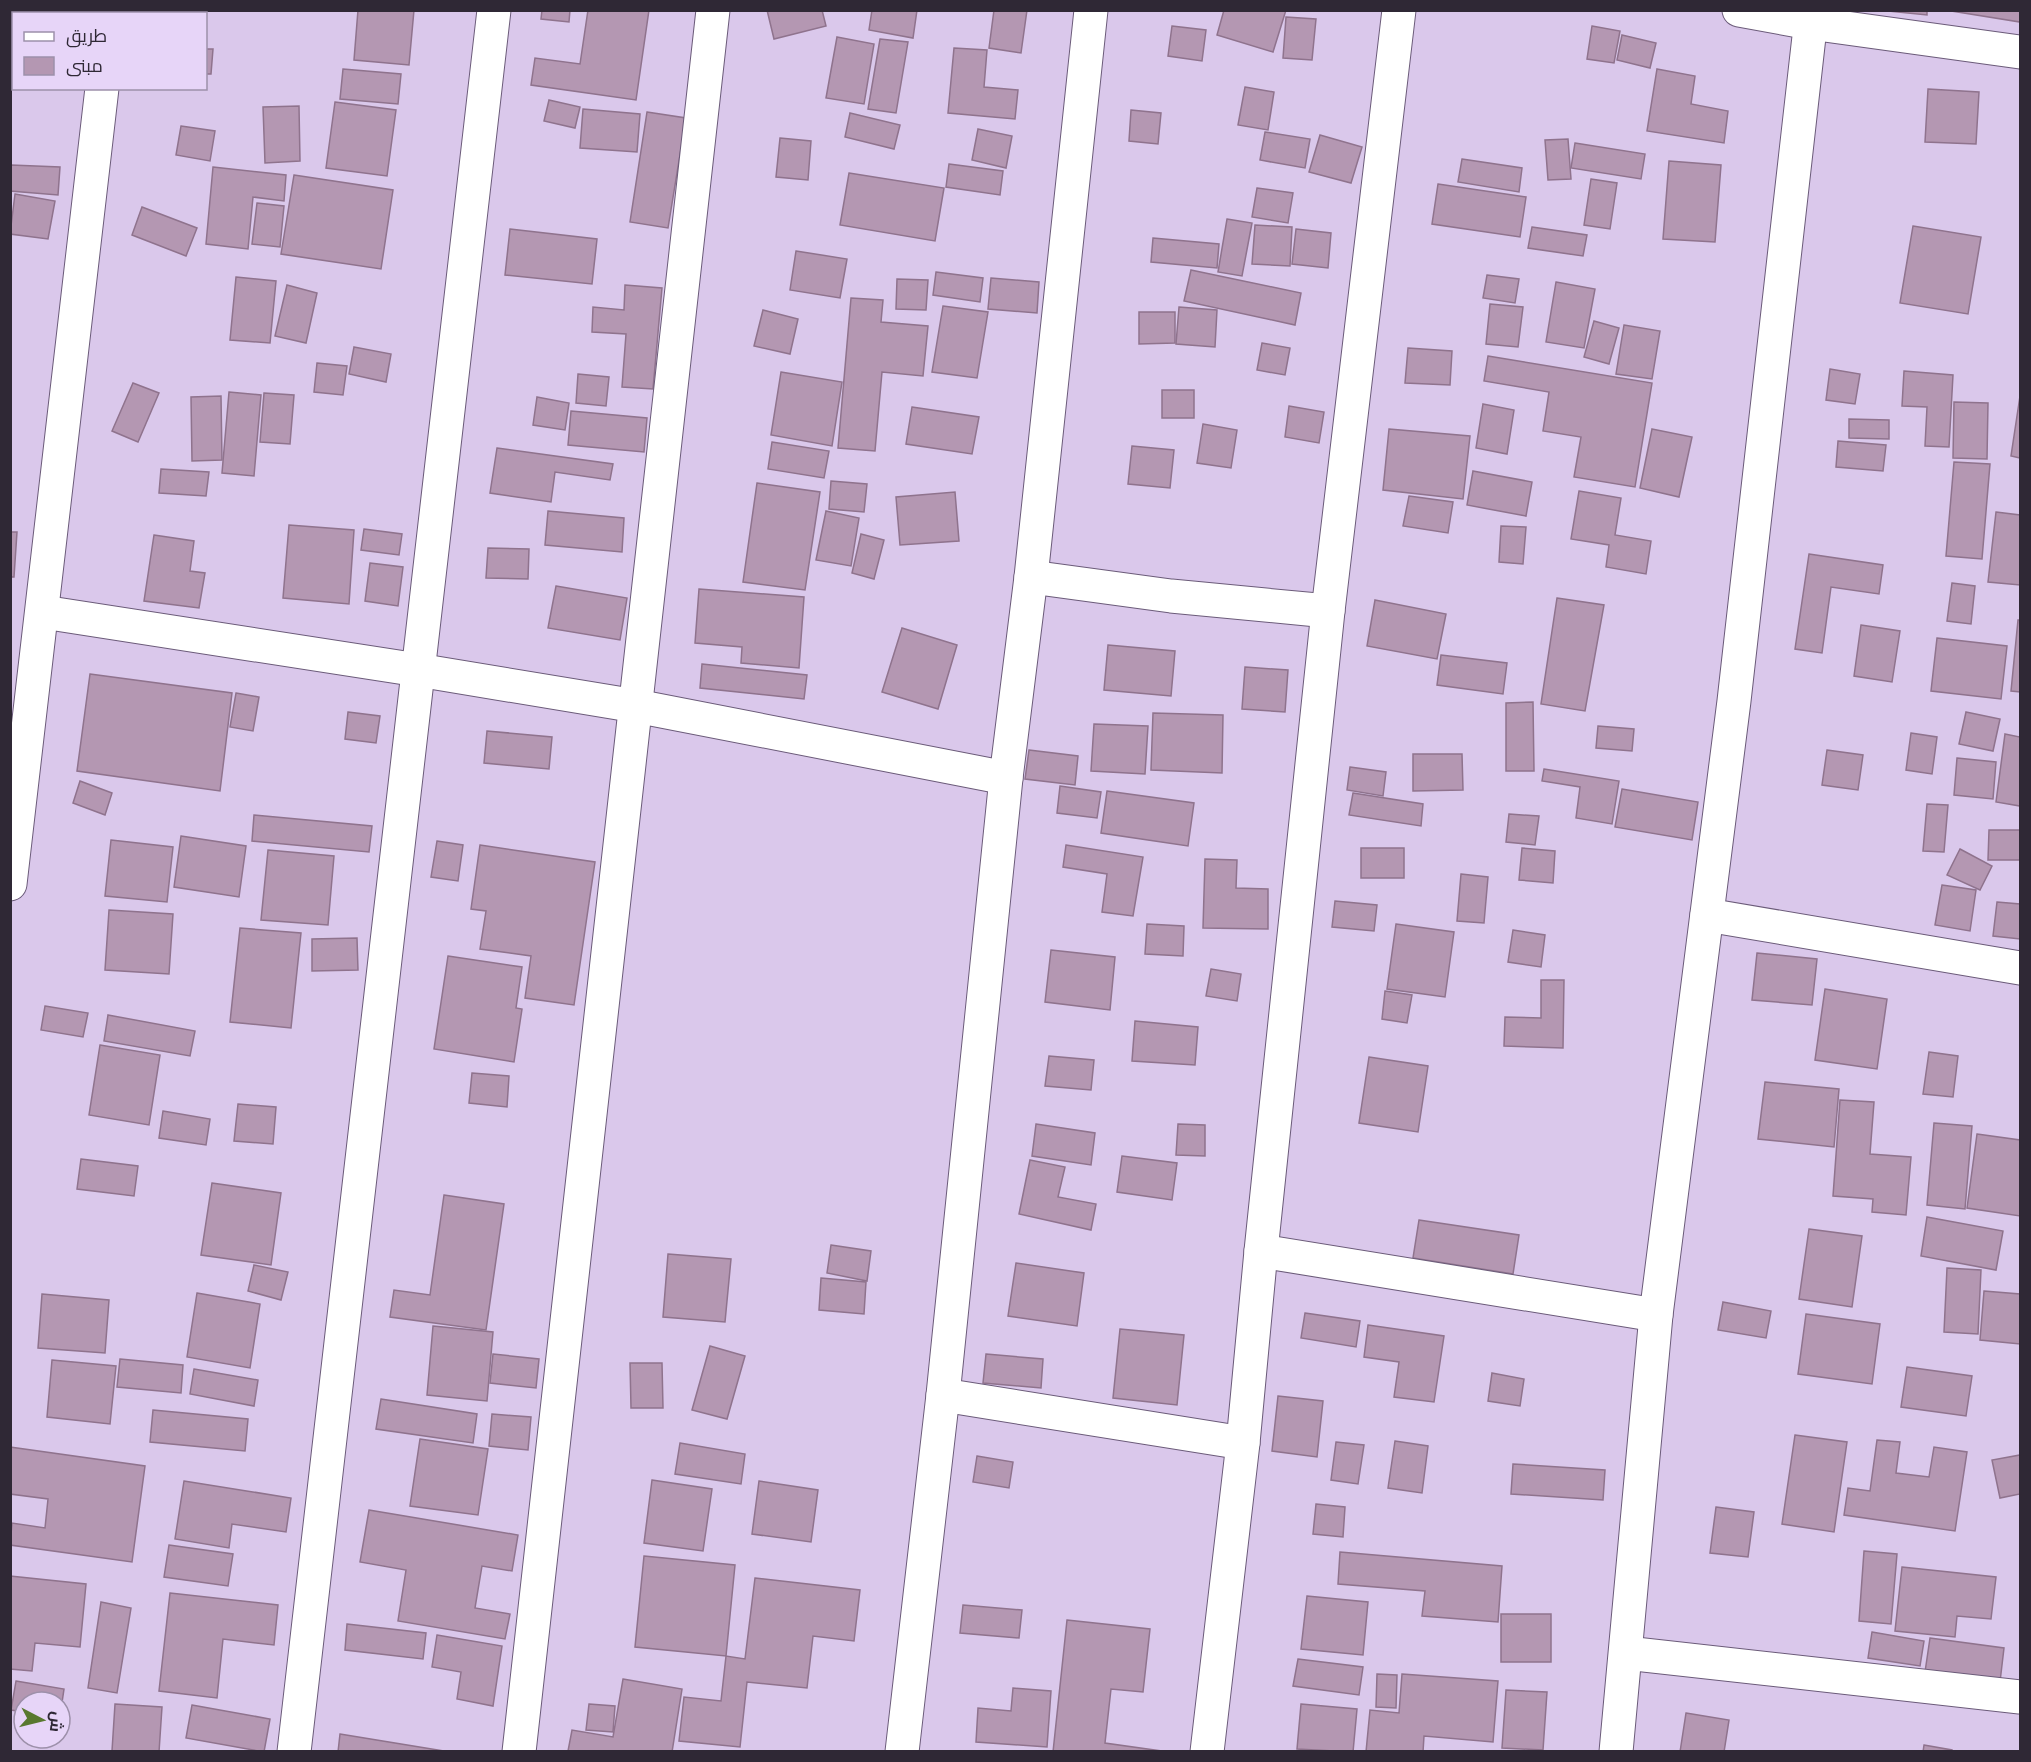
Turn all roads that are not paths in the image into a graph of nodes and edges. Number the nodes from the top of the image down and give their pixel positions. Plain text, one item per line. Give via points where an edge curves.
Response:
1 (494, 10) edge
2 (713, 10) edge
3 (1091, 10) edge
4 (1399, 10) edge
5 (1739, 10) edge
6 (1811, 17) edge
7 (2020, 52) edge
8 (102, 90) edge
9 (1031, 578) junction
10 (1328, 611) junction
11 (43, 612) junction
12 (418, 670) junction
13 (636, 706) junction
14 (1006, 778) junction
15 (10, 884) edge
16 (1707, 915) junction
17 (2020, 968) edge
18 (1261, 1251) junction
19 (1656, 1315) junction
20 (943, 1395) junction
21 (1243, 1443) junction
22 (1626, 1653) junction
23 (2020, 1697) edge
24 (294, 1752) edge
25 (519, 1752) edge
26 (902, 1752) edge
27 (1207, 1752) edge
28 (1616, 1752) edge

1 - 12 street
2 - 13 street
3 - 9 street
4 - 10 street
5 - 6 street
6 - 7 street
6 - 16 street
8 - 11 street
9 - 10 street
9 - 14 street
10 - 18 street
11 - 12 street
11 - 15 street
12 - 13 street
12 - 24 street
13 - 14 street
13 - 25 street
14 - 20 street
16 - 17 street
16 - 19 street
18 - 19 street
18 - 21 street
19 - 22 street
20 - 21 street
20 - 26 street
21 - 27 street
22 - 23 street
22 - 28 street

